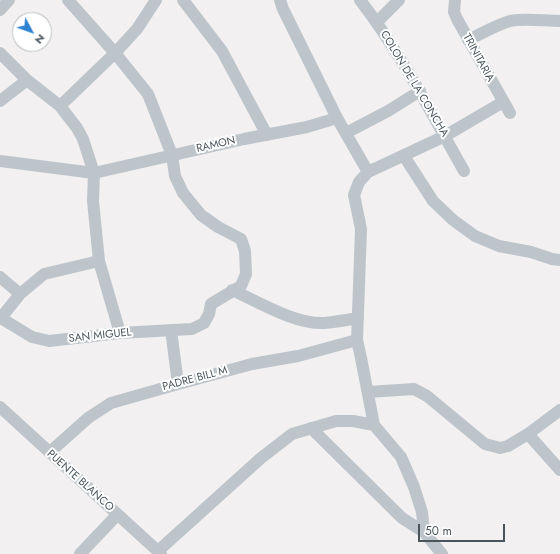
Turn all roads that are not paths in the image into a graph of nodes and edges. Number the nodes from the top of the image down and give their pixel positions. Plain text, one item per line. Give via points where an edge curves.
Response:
1 (9, 0) edge
2 (68, 0) edge
3 (156, 0) edge
4 (183, 0) edge
5 (280, 0) edge
6 (360, 0) edge
7 (399, 0) edge
8 (455, 0) edge
9 (0, 10) edge
10 (560, 21) edge
11 (377, 22) junction
12 (468, 40) junction
13 (0, 53) edge
14 (115, 53) junction
15 (27, 80) junction
16 (420, 91) junction
17 (0, 101) edge
18 (503, 102) junction
19 (60, 106) junction
20 (510, 113) dead end
21 (337, 118) junction
22 (346, 133) junction
23 (267, 134) junction
24 (445, 136) junction
25 (172, 155) junction
26 (404, 156) junction
27 (0, 161) edge
28 (464, 171) dead end
29 (368, 172) junction
30 (94, 173) junction
31 (560, 260) edge
32 (99, 261) junction
33 (0, 277) edge
34 (232, 290) junction
35 (20, 294) junction
36 (358, 318) junction
37 (0, 319) edge
38 (171, 330) junction
39 (120, 333) junction
40 (357, 340) junction
41 (178, 384) junction
42 (368, 392) junction
43 (1, 410) edge
44 (560, 410) edge
45 (374, 425) junction
46 (311, 428) junction
47 (528, 434) junction
48 (50, 452) junction
49 (560, 470) edge
50 (117, 514) junction
51 (424, 532) junction
52 (159, 553) edge
53 (80, 554) edge
54 (442, 554) edge

1 - 9 street
2 - 14 street
3 - 14 street via 137,28
4 - 23 street via 222,51
5 - 21 street
6 - 11 street, COLON DE LA CONCHA
7 - 11 street
8 - 12 street, TRINITARIA via 454,12
10 - 12 street via 512,21
11 - 16 street, COLON DE LA CONCHA
12 - 18 street, TRINITARIA
13 - 15 street
14 - 19 street
14 - 25 street via 148,94
15 - 17 street
15 - 19 street
16 - 22 street
16 - 24 street, COLON DE LA CONCHA
18 - 20 street, TRINITARIA
18 - 24 street
19 - 30 street via 83,139
21 - 22 street
21 - 23 street, RAMON via 307,127
22 - 29 street
23 - 25 street, RAMON
24 - 26 street
24 - 28 street, COLON DE LA CONCHA
25 - 30 street, RAMON
25 - 34 street via 175,176 183,193 201,215 241,239 245,251 246,274 241,286
26 - 29 street
26 - 31 street via 433,201 475,236 499,246
27 - 30 street
29 - 36 street via 358,182 354,195 361,229
30 - 32 street via 93,202
32 - 35 street via 44,274
32 - 39 street
33 - 35 street
34 - 36 street via 303,320 323,323
34 - 38 street, SAN MIGUEL via 211,304 204,323 192,329
35 - 37 street
36 - 40 street
37 - 39 street, SAN MIGUEL via 32,337 49,341
38 - 39 street, SAN MIGUEL
38 - 41 street
40 - 41 street, PADRE BILL M
40 - 42 street
41 - 48 street, PADRE BILL M via 111,403 88,418
42 - 45 street
42 - 47 street via 414,389 427,396 485,444 500,448
43 - 48 street, PUENTE BLANCO
44 - 47 street
45 - 46 street via 336,421
45 - 51 street via 401,457 422,512
46 - 51 street via 402,518
46 - 52 street via 292,434 261,458
47 - 49 street
48 - 50 street, PUENTE BLANCO
50 - 52 street, PUENTE BLANCO
50 - 53 street
51 - 54 street

